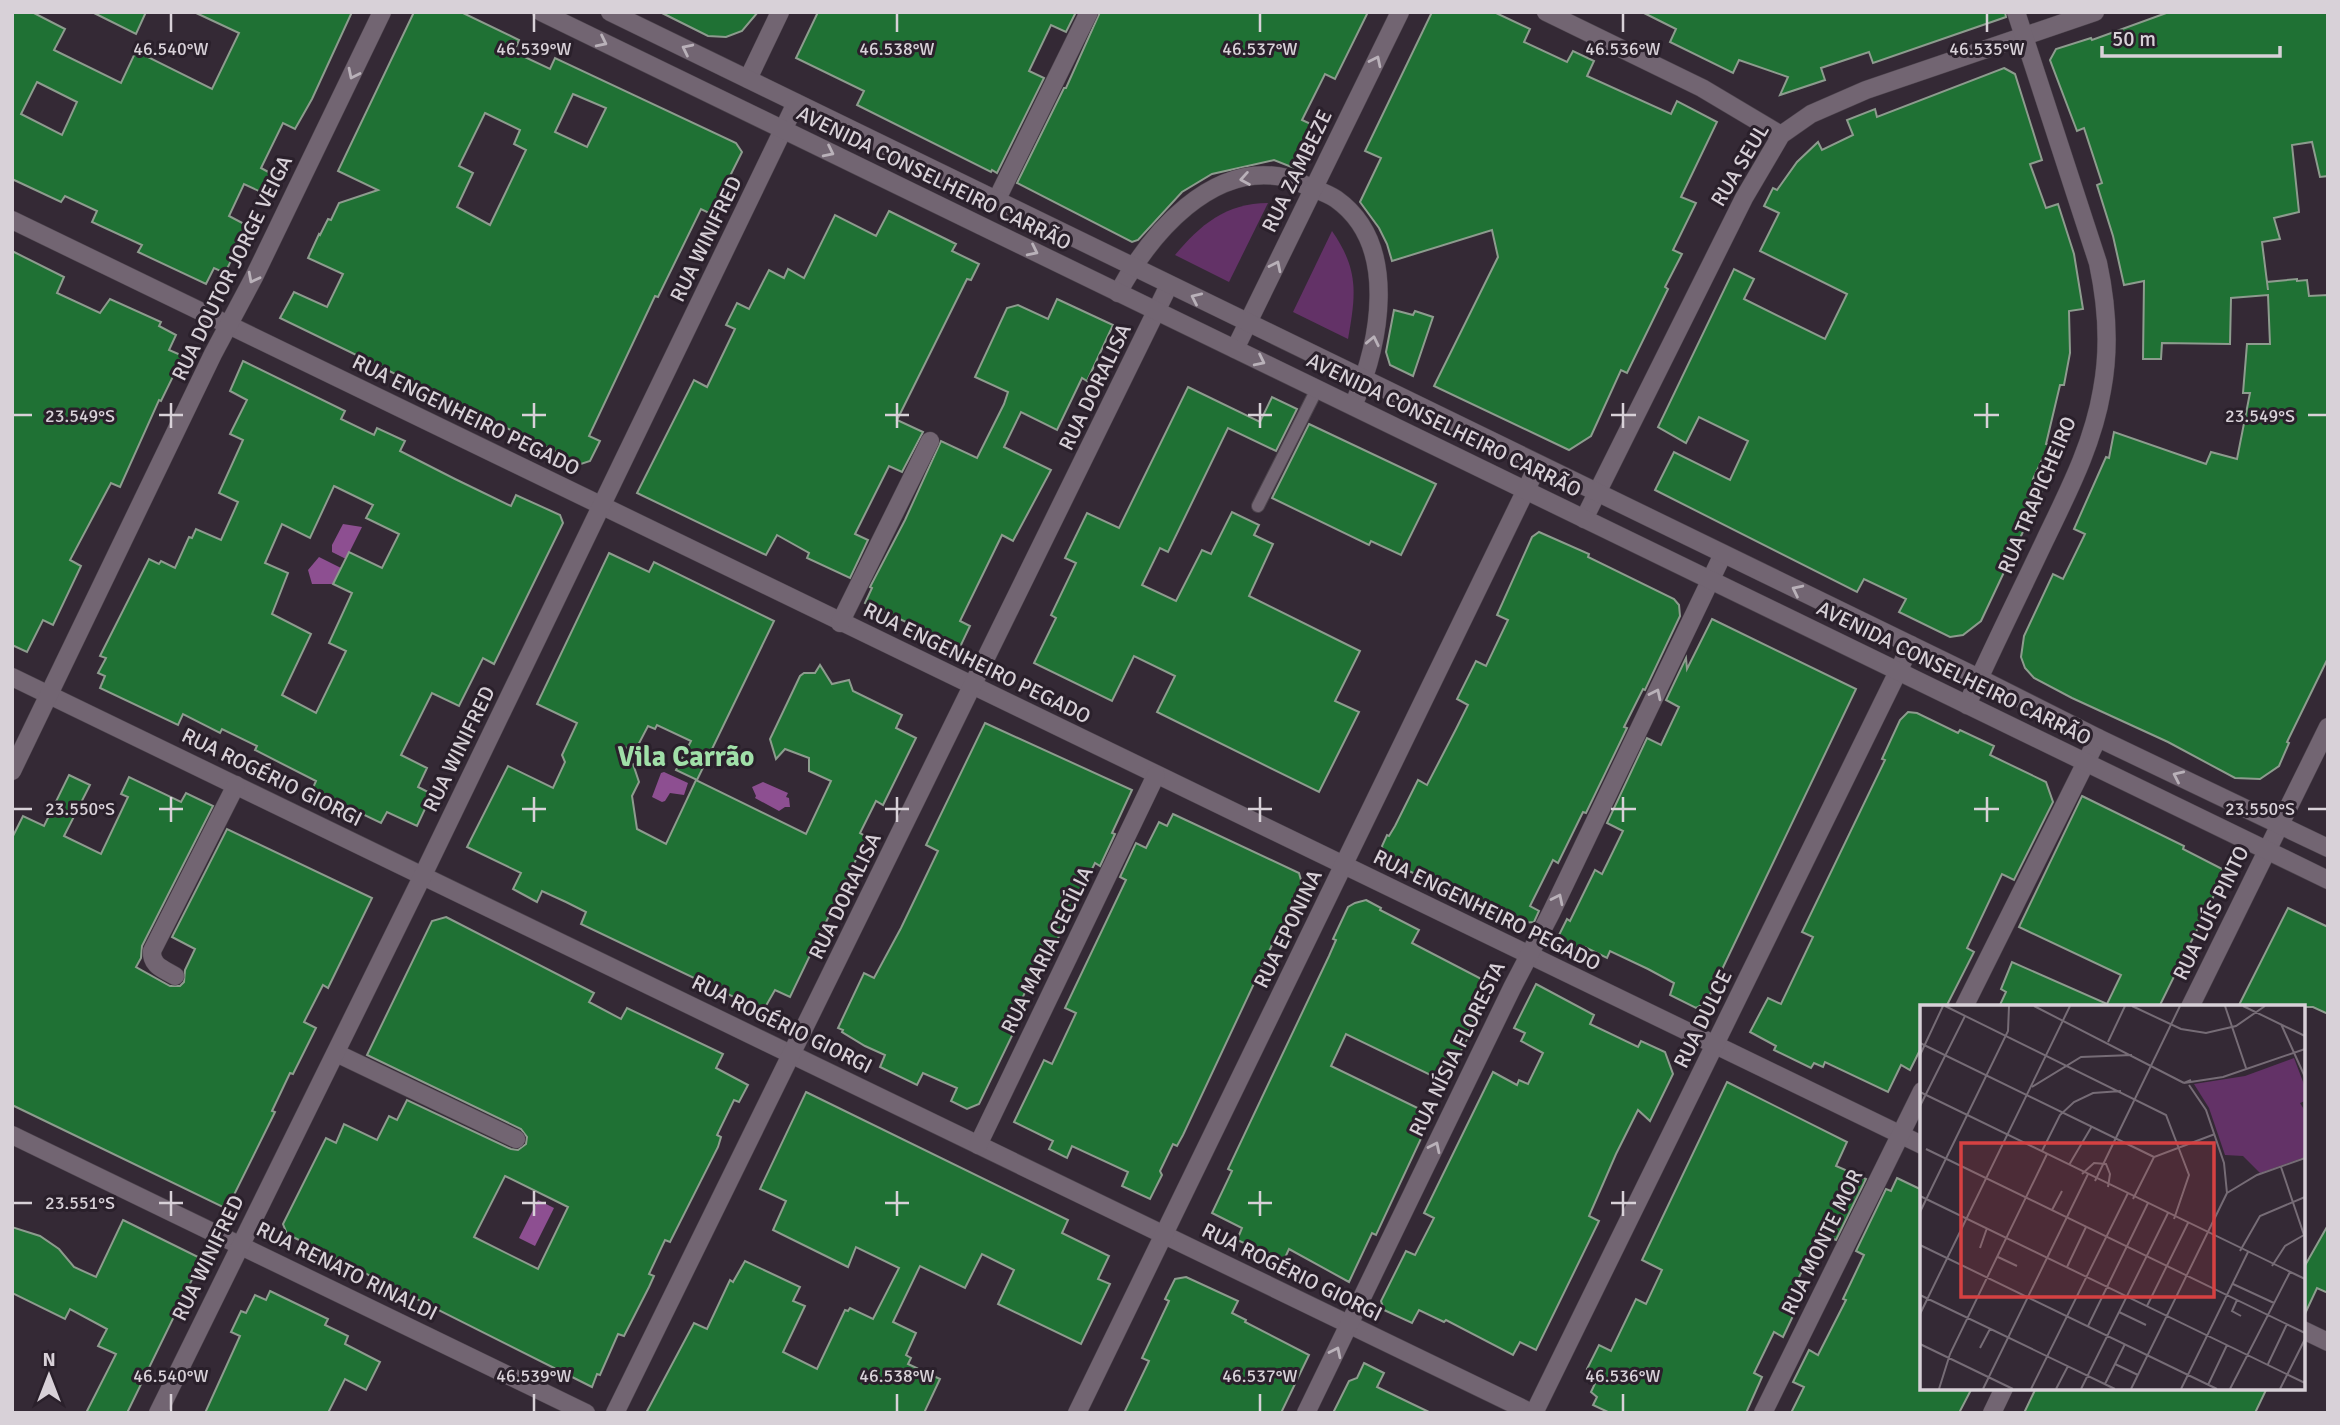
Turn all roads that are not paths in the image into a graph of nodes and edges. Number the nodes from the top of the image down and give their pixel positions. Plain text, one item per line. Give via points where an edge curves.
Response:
1 (382, 12) edge
2 (541, 12) edge
3 (610, 12) edge
4 (780, 12) edge
5 (1088, 12) edge
6 (1399, 12) edge
7 (1546, 12) edge
8 (2016, 12) edge
9 (2095, 12) edge
10 (2025, 38) junction
11 (748, 79) junction
12 (796, 103) junction
13 (784, 130) junction
14 (1781, 135) junction
15 (1314, 189) junction
16 (996, 201) junction
17 (12, 220) edge
18 (1132, 267) junction
19 (1169, 285) junction
20 (1118, 293) junction
21 (1157, 312) junction
22 (1248, 323) junction
23 (228, 325) junction
24 (1235, 349) junction
25 (1364, 380) junction
26 (1317, 389) junction
27 (1353, 406) junction
28 (930, 441) dead end
29 (1538, 466) junction
30 (1526, 490) junction
31 (1597, 493) junction
32 (601, 506) junction
33 (1258, 506) dead end
34 (1584, 519) junction
35 (1723, 554) junction
36 (1711, 580) junction
37 (840, 623) junction
38 (1911, 645) junction
39 (1899, 671) junction
40 (12, 677) edge
41 (1979, 678) junction
42 (973, 686) junction
43 (49, 695) junction
44 (1967, 705) junction
45 (2328, 727) edge
46 (2098, 738) junction
47 (2085, 762) junction
48 (12, 771) edge
49 (1156, 775) junction
50 (236, 785) junction
51 (2280, 824) junction
52 (2328, 848) edge
53 (2267, 850) junction
54 (1344, 866) junction
55 (423, 875) junction
56 (2328, 880) edge
57 (1529, 955) junction
58 (176, 976) dead end
59 (1965, 1005) edge
60 (2191, 1005) edge
61 (1716, 1045) junction
62 (336, 1053) junction
63 (792, 1054) junction
64 (1920, 1095) edge
65 (12, 1135) edge
66 (1900, 1135) junction
67 (516, 1139) dead end
68 (978, 1144) junction
69 (1920, 1144) edge
70 (1163, 1235) junction
71 (240, 1245) junction
72 (1350, 1324) junction
73 (2305, 1331) edge
74 (2328, 1342) edge
75 (2003, 1390) edge
76 (158, 1413) edge
77 (586, 1413) edge
78 (615, 1413) edge
79 (1077, 1413) edge
80 (1306, 1413) edge
81 (1533, 1413) edge
82 (1763, 1413) edge
83 (1992, 1413) edge

1 -> 23 street, RUA DOUTOR JORGE VEIGA
2 -> 13 street, AVENIDA CONSELHEIRO CARRÃO
11 -> 3 street, AVENIDA CONSELHEIRO CARRÃO
4 - 11 street
5 - 16 street
15 -> 6 street, RUA ZAMBEZE
7 - 14 street via 1702,88
8 - 10 street, RUA TRAPICHEIRO
9 - 10 street, RUA SEUL
10 - 14 street, RUA SEUL via 1866,90 1811,114
10 - 41 street, RUA TRAPICHEIRO via 2098,262 2107,340 2094,426 2077,473
11 - 12 street, AVENIDA CONSELHEIRO CARRÃO
12 - 13 street, RUA WINIFRED
12 - 16 street, AVENIDA CONSELHEIRO CARRÃO
13 -> 20 street, AVENIDA CONSELHEIRO CARRÃO
13 - 32 street, RUA WINIFRED
14 - 31 street, RUA SEUL via 1738,210
15 -> 18 street via 1286,177 1246,177 1223,183 1201,194 1177,215
22 -> 15 street, RUA ZAMBEZE
25 -> 15 street via 1377,323 1379,290 1372,248 1347,208
16 - 18 street, AVENIDA CONSELHEIRO CARRÃO
17 - 23 street, RUA ENGENHEIRO PEGADO
18 - 19 street, AVENIDA CONSELHEIRO CARRÃO
18 - 20 street
19 - 21 street, RUA DORALISA
22 -> 19 street, AVENIDA CONSELHEIRO CARRÃO
20 - 21 street, AVENIDA CONSELHEIRO CARRÃO
21 - 24 street, AVENIDA CONSELHEIRO CARRÃO
21 - 42 street, RUA DORALISA
22 - 24 street, RUA ZAMBEZE
22 - 25 street, AVENIDA CONSELHEIRO CARRÃO
23 - 32 street, RUA ENGENHEIRO PEGADO
23 - 43 street, RUA DOUTOR JORGE VEIGA
24 -> 26 street, AVENIDA CONSELHEIRO CARRÃO
25 - 27 street
25 - 29 street, AVENIDA CONSELHEIRO CARRÃO
26 - 27 street, AVENIDA CONSELHEIRO CARRÃO
26 - 33 lane
27 - 30 street, AVENIDA CONSELHEIRO CARRÃO
28 - 37 street
29 - 30 street, RUA EPONINA
29 - 31 street, AVENIDA CONSELHEIRO CARRÃO
30 - 34 street, AVENIDA CONSELHEIRO CARRÃO
30 - 54 street, RUA EPONINA
31 - 34 street, RUA SEUL
31 - 35 street, AVENIDA CONSELHEIRO CARRÃO
32 - 37 street, RUA ENGENHEIRO PEGADO
32 - 55 street, RUA WINIFRED
34 - 36 street, AVENIDA CONSELHEIRO CARRÃO
35 - 36 street, RUA NÍSIA FLORESTA
38 -> 35 street, AVENIDA CONSELHEIRO CARRÃO
36 - 39 street, AVENIDA CONSELHEIRO CARRÃO
57 -> 36 street, RUA NÍSIA FLORESTA
37 - 42 street, RUA ENGENHEIRO PEGADO
38 - 39 street, RUA DULCE
38 - 41 street, AVENIDA CONSELHEIRO CARRÃO
39 - 44 street, AVENIDA CONSELHEIRO CARRÃO
39 - 61 street, RUA DULCE
40 - 43 street, RUA ROGÉRIO GIORGI
41 - 44 street, RUA TRAPICHEIRO
41 - 46 street, AVENIDA CONSELHEIRO CARRÃO
42 - 49 street, RUA ENGENHEIRO PEGADO
42 - 63 street, RUA DORALISA
43 - 48 street, RUA DOUTOR JORGE VEIGA
43 - 50 street, RUA ROGÉRIO GIORGI
44 - 47 street, AVENIDA CONSELHEIRO CARRÃO
45 - 51 street, RUA LUÍS PINTO
46 - 47 street
51 -> 46 street, AVENIDA CONSELHEIRO CARRÃO
47 - 53 street, AVENIDA CONSELHEIRO CARRÃO
47 - 59 street
49 - 54 street, RUA ENGENHEIRO PEGADO
49 - 68 street, RUA MARIA CECÍLIA
50 - 55 street, RUA ROGÉRIO GIORGI
50 - 58 street via 152,951 157,965
51 - 52 street, AVENIDA CONSELHEIRO CARRÃO
51 - 53 street, RUA LUÍS PINTO
53 - 56 street, AVENIDA CONSELHEIRO CARRÃO
53 - 60 street, RUA LUÍS PINTO
54 - 57 street, RUA ENGENHEIRO PEGADO
54 - 70 street, RUA EPONINA
55 - 62 street, RUA WINIFRED
55 - 63 street, RUA ROGÉRIO GIORGI
57 - 61 street, RUA ENGENHEIRO PEGADO
72 -> 57 street, RUA NÍSIA FLORESTA
61 - 66 street, RUA ENGENHEIRO PEGADO
61 - 81 street, RUA DULCE
62 - 67 street
62 - 71 street, RUA WINIFRED
63 - 68 street, RUA ROGÉRIO GIORGI
63 - 78 street, RUA DORALISA
64 - 66 street, RUA MONTE MOR
65 - 71 street, RUA RENATO RINALDI
66 - 69 street, RUA ENGENHEIRO PEGADO
66 - 82 street, RUA MONTE MOR
68 - 70 street, RUA ROGÉRIO GIORGI
70 - 72 street, RUA ROGÉRIO GIORGI
70 - 79 street, RUA EPONINA
71 - 76 street, RUA WINIFRED
71 - 77 street, RUA RENATO RINALDI
80 -> 72 street, RUA NÍSIA FLORESTA
72 - 81 street, RUA ROGÉRIO GIORGI
73 - 74 street
75 - 83 street

